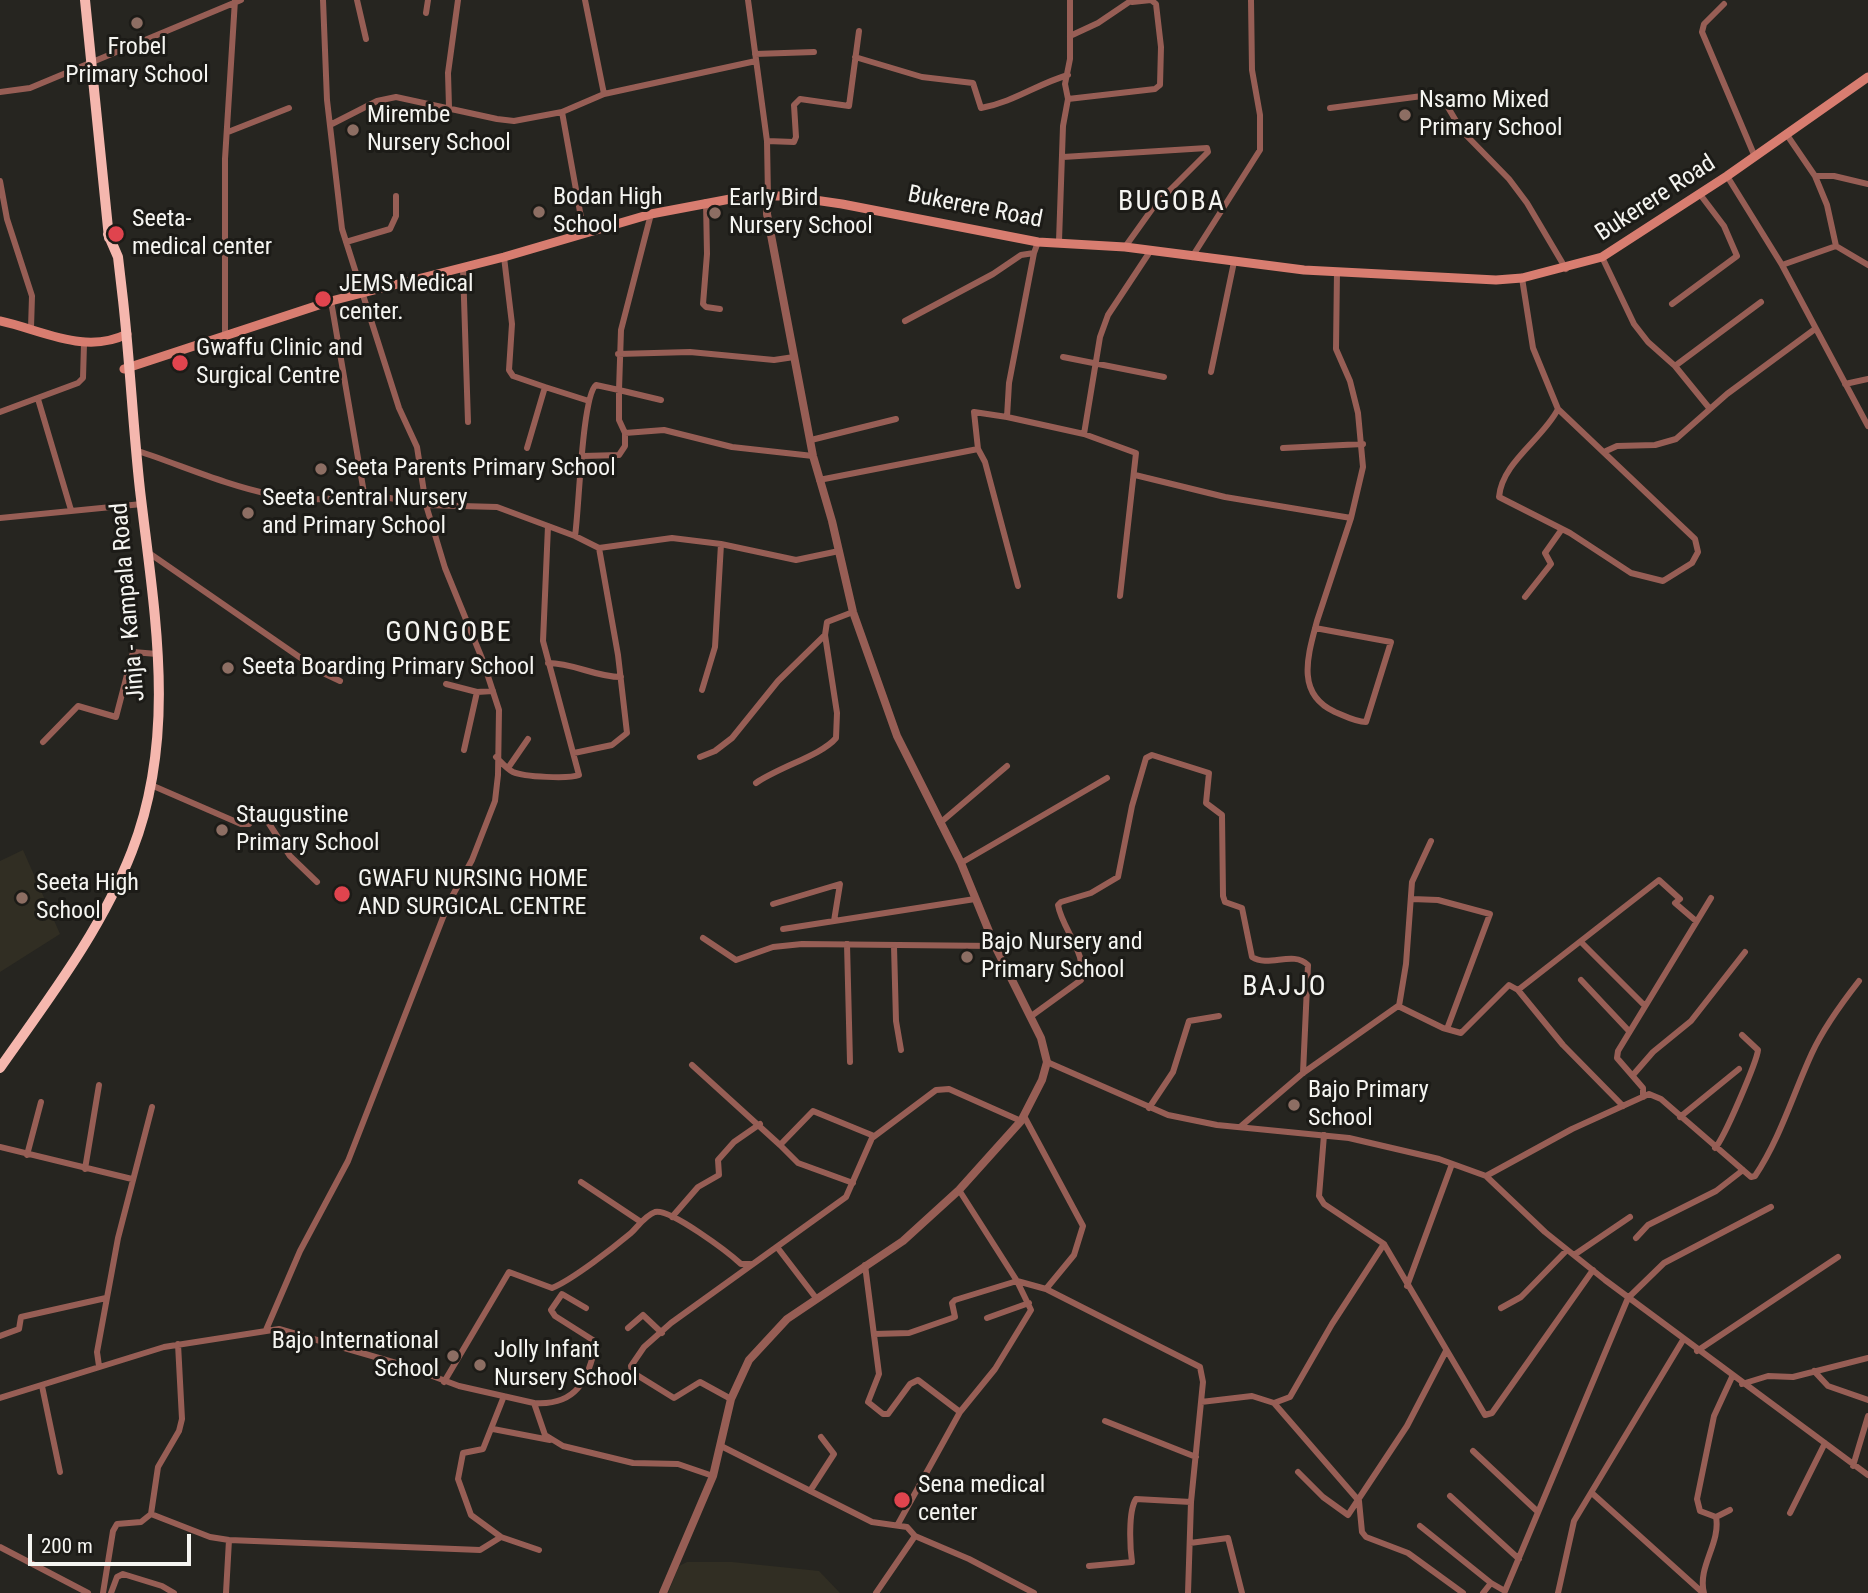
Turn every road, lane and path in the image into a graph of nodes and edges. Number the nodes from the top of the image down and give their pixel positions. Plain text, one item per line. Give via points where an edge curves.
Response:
1 (85, 0) edge
2 (323, 0) edge
3 (357, 0) edge
4 (428, 0) edge
5 (458, 0) edge
6 (585, 0) edge
7 (748, 0) edge
8 (1070, 0) edge
9 (1251, 0) edge
10 (237, 1) edge
11 (1132, 1) edge
12 (1724, 4) dead end
13 (426, 13) dead end
14 (859, 31) dead end
15 (1070, 36) junction
16 (366, 40) dead end
17 (814, 52) dead end
18 (855, 57) junction
19 (755, 58) junction
20 (89, 61) junction
21 (1068, 75) junction
22 (1868, 77) edge
23 (0, 92) edge
24 (604, 94) junction
25 (1068, 99) junction
26 (449, 107) junction
27 (289, 108) dead end
28 (1330, 108) dead end
29 (562, 112) junction
30 (330, 125) junction
31 (228, 132) junction
32 (1787, 135) junction
33 (767, 141) junction
34 (1063, 157) junction
35 (1755, 157) junction
36 (1727, 176) junction
37 (1815, 176) junction
38 (0, 181) edge
39 (1868, 184) edge
40 (1699, 193) junction
41 (396, 196) dead end
42 (768, 197) junction
43 (706, 202) junction
44 (651, 214) junction
45 (583, 234) junction
46 (1059, 241) junction
47 (346, 242) junction
48 (1038, 242) junction
49 (1836, 246) junction
50 (1125, 247) junction
51 (1151, 250) junction
52 (1034, 253) junction
53 (504, 257) junction
54 (1192, 257) junction
55 (1602, 257) junction
56 (1234, 262) junction
57 (1782, 265) junction
58 (1868, 265) edge
59 (463, 268) junction
60 (1566, 269) junction
61 (1337, 271) junction
62 (1522, 278) junction
63 (363, 294) junction
64 (331, 301) junction
65 (1761, 302) dead end
66 (1672, 304) dead end
67 (720, 309) dead end
68 (0, 321) edge
69 (905, 321) dead end
70 (31, 328) junction
71 (1815, 329) junction
72 (123, 336) junction
73 (225, 337) junction
74 (84, 344) junction
75 (618, 354) junction
76 (794, 357) junction
77 (1063, 357) dead end
78 (1095, 364) junction
79 (1675, 366) junction
80 (127, 368) junction
81 (1211, 372) dead end
82 (1164, 377) dead end
83 (1868, 379) edge
84 (1845, 383) junction
85 (545, 387) junction
86 (619, 390) junction
87 (38, 399) junction
88 (661, 400) dead end
89 (589, 401) junction
90 (1558, 409) junction
91 (1710, 409) junction
92 (0, 412) edge
93 (1007, 417) junction
94 (895, 419) dead end
95 (468, 422) dead end
96 (1868, 426) edge
97 (625, 433) junction
98 (1084, 434) junction
99 (811, 440) junction
100 (1363, 444) junction
101 (527, 448) dead end
102 (1283, 448) dead end
103 (978, 449) junction
104 (1606, 451) junction
105 (138, 452) junction
106 (583, 456) junction
107 (813, 456) junction
108 (138, 470) junction
109 (1135, 475) junction
110 (819, 480) junction
111 (364, 493) junction
112 (142, 504) junction
113 (426, 505) junction
114 (71, 510) junction
115 (0, 518) edge
116 (1351, 518) junction
117 (548, 526) junction
118 (1562, 529) junction
119 (575, 536) junction
120 (721, 544) junction
121 (599, 548) junction
122 (839, 551) junction
123 (147, 552) junction
124 (1018, 586) dead end
125 (1120, 596) dead end
126 (1525, 597) dead end
127 (853, 612) junction
128 (1315, 628) junction
129 (825, 635) junction
130 (159, 654) junction
131 (548, 663) junction
132 (621, 677) junction
133 (340, 681) dead end
134 (446, 684) dead end
135 (493, 691) junction
136 (702, 691) dead end
137 (477, 692) junction
138 (528, 739) dead end
139 (43, 742) dead end
140 (464, 750) dead end
141 (574, 753) junction
142 (496, 757) junction
143 (700, 757) dead end
144 (1007, 766) dead end
145 (508, 768) junction
146 (1107, 778) dead end
147 (756, 783) dead end
148 (151, 785) junction
149 (940, 823) junction
150 (1431, 841) dead end
151 (961, 863) junction
152 (317, 882) dead end
153 (1711, 898) dead end
154 (975, 899) junction
155 (1412, 899) junction
156 (773, 904) dead end
157 (834, 920) junction
158 (1696, 921) junction
159 (782, 929) dead end
160 (703, 938) dead end
161 (1582, 943) junction
162 (847, 944) junction
163 (894, 946) junction
164 (995, 946) junction
165 (1745, 952) dead end
166 (1581, 980) dead end
167 (1858, 981) dead end
168 (1518, 990) junction
169 (1644, 1005) junction
170 (1399, 1006) junction
171 (1219, 1016) dead end
172 (1030, 1017) junction
173 (1447, 1029) junction
174 (1628, 1030) junction
175 (1742, 1035) dead end
176 (901, 1050) dead end
177 (850, 1062) dead end
178 (1046, 1062) junction
179 (692, 1065) dead end
180 (0, 1068) edge
181 (1739, 1069) dead end
182 (1303, 1073) junction
183 (1633, 1075) junction
184 (99, 1085) dead end
185 (1643, 1097) junction
186 (41, 1102) dead end
187 (1623, 1106) junction
188 (152, 1107) dead end
189 (1149, 1108) junction
190 (1681, 1118) junction
191 (1022, 1119) junction
192 (760, 1124) junction
193 (1240, 1127) junction
194 (1324, 1135) junction
195 (874, 1136) junction
196 (780, 1145) junction
197 (0, 1147) edge
198 (1715, 1147) junction
199 (27, 1155) junction
200 (1452, 1164) junction
201 (85, 1169) junction
202 (1743, 1170) junction
203 (1486, 1176) junction
204 (132, 1180) junction
205 (581, 1182) dead end
206 (853, 1183) junction
207 (959, 1190) junction
208 (1771, 1207) dead end
209 (672, 1217) junction
210 (1630, 1217) dead end
211 (641, 1222) junction
212 (1636, 1238) dead end
213 (1384, 1244) junction
214 (777, 1247) junction
215 (1567, 1250) junction
216 (1574, 1255) junction
217 (1838, 1258) dead end
218 (752, 1264) junction
219 (865, 1265) junction
220 (1593, 1270) junction
221 (1017, 1281) junction
222 (1407, 1286) junction
223 (1046, 1289) junction
224 (106, 1298) junction
225 (816, 1298) junction
226 (1628, 1298) junction
227 (1029, 1303) junction
228 (586, 1308) dead end
229 (1501, 1308) dead end
230 (987, 1318) dead end
231 (628, 1328) dead end
232 (266, 1331) junction
233 (662, 1333) junction
234 (874, 1334) junction
235 (0, 1336) edge
236 (1683, 1340) junction
237 (178, 1344) junction
238 (1446, 1351) junction
239 (1698, 1351) junction
240 (1868, 1358) edge
241 (99, 1366) junction
242 (1814, 1371) junction
243 (1732, 1377) junction
244 (444, 1382) junction
245 (1742, 1384) junction
246 (42, 1386) junction
247 (504, 1396) junction
248 (0, 1398) edge
249 (731, 1399) junction
250 (1868, 1400) edge
251 (1201, 1402) junction
252 (534, 1403) junction
253 (1274, 1403) junction
254 (960, 1412) junction
255 (1868, 1416) edge
256 (1105, 1421) dead end
257 (493, 1429) junction
258 (821, 1437) dead end
259 (550, 1440) junction
260 (1825, 1443) junction
261 (721, 1446) junction
262 (1473, 1451) dead end
263 (1196, 1457) junction
264 (1853, 1466) junction
265 (60, 1472) dead end
266 (1298, 1472) dead end
267 (1868, 1475) edge
268 (713, 1476) junction
269 (810, 1491) junction
270 (1593, 1493) junction
271 (1450, 1496) dead end
272 (1359, 1501) junction
273 (1191, 1503) junction
274 (1730, 1510) dead end
275 (1538, 1512) junction
276 (1790, 1513) dead end
277 (151, 1514) junction
278 (1716, 1517) junction
279 (898, 1524) junction
280 (1420, 1526) dead end
281 (915, 1536) junction
282 (501, 1537) junction
283 (229, 1540) junction
284 (1191, 1543) junction
285 (0, 1547) edge
286 (539, 1550) dead end
287 (1519, 1559) junction
288 (1089, 1566) dead end
289 (1491, 1583) junction
290 (88, 1593) edge
291 (103, 1593) edge
292 (111, 1593) edge
293 (174, 1593) edge
294 (226, 1593) edge
295 (663, 1593) edge
296 (876, 1593) edge
297 (1034, 1593) edge
298 (1188, 1593) edge
299 (1242, 1593) edge
300 (1463, 1593) edge
301 (1483, 1593) edge
302 (1558, 1593) edge
303 (1703, 1593) edge

1 - 20 highway, Jinja - Kampala Road
2 - 30 street
3 - 16 street
4 - 13 street
5 - 26 street via 448,73
6 - 24 street
7 - 19 street
8 - 15 street
9 - 54 street via 1259,150
10 - 20 street
10 - 31 street
11 - 15 street
11 - 25 street via 1156,4 1160,85
12 - 35 street via 1702,32
14 - 18 street
15 - 21 street
17 - 19 street
18 - 21 street via 922,77 973,83 981,108 1016,99 1035,85
18 - 33 street via 849,106 800,99 794,106 793,142
19 - 24 street
19 - 33 street
20 - 23 street via 30,88
20 - 72 highway, Jinja - Kampala Road
21 - 25 street
22 - 32 main road, Bukerere Road
24 - 29 street
25 - 34 street
26 - 29 street via 514,121
26 - 30 street via 387,98
27 - 31 street
28 - 60 street via 1430,95 1443,99 1462,131 1527,203
29 - 45 street
30 - 47 street
31 - 73 street
32 - 35 main road, Bukerere Road
32 - 37 street
33 - 42 street
34 - 46 street
34 - 50 street via 1207,148 1155,205
35 - 36 main road, Bukerere Road
36 - 40 main road, Bukerere Road
36 - 57 street
37 - 39 street
37 - 49 street
38 - 70 street via 6,233 32,296
40 - 55 main road, Bukerere Road
40 - 66 street via 1724,226 1737,256
41 - 47 street via 396,216 390,229
42 - 43 main road, Bukerere Road
42 - 48 main road, Bukerere Road via 883,210
42 - 76 street via 767,214
43 - 44 main road, Bukerere Road
43 - 67 street via 703,304
44 - 45 main road, Bukerere Road
44 - 75 street
45 - 53 main road, Bukerere Road
46 - 48 main road, Bukerere Road
46 - 50 main road, Bukerere Road
47 - 63 street
48 - 52 street
49 - 57 street
49 - 58 street
50 - 51 main road, Bukerere Road
51 - 54 main road, Bukerere Road
51 - 78 street via 1108,315
52 - 69 street via 1021,255
52 - 93 street via 1009,383
53 - 59 main road, Bukerere Road
53 - 85 street via 512,324 509,370 513,376
54 - 56 main road, Bukerere Road
55 - 60 main road, Bukerere Road
55 - 79 street via 1634,324
56 - 61 main road, Bukerere Road
56 - 81 street
57 - 71 street
59 - 63 main road, Bukerere Road
59 - 95 street
60 - 62 main road, Bukerere Road
61 - 62 main road, Bukerere Road
61 - 100 street via 1336,349 1352,388
62 - 90 street via 1533,348
63 - 64 main road, Bukerere Road
63 - 113 street via 416,447
64 - 73 main road, Bukerere Road
64 - 111 street
65 - 79 street
68 - 70 main road
70 - 74 main road
71 - 84 street
71 - 91 street
72 - 74 main road
72 - 80 highway, Jinja - Kampala Road
73 - 80 main road, Bukerere Road
74 - 87 street via 81,381
75 - 76 street
75 - 86 street
76 - 99 street
77 - 78 street
78 - 82 street
78 - 98 street
79 - 91 street
80 - 105 highway, Jinja - Kampala Road
80 - 108 highway, Jinja - Kampala Road
83 - 84 street
84 - 96 street
85 - 89 street
85 - 101 street
86 - 88 street
86 - 89 street via 596,386
86 - 97 street via 619,420
87 - 92 street
87 - 114 street
89 - 106 street
90 - 104 street
90 - 118 street via 1515,462 1498,495
91 - 104 street via 1676,439
93 - 98 street
93 - 103 street via 974,412
94 - 99 street
97 - 106 street via 619,455
97 - 107 street via 664,430 732,447
98 - 109 street via 1134,449
99 - 107 street
100 - 102 street
100 - 116 street via 1360,486
103 - 110 street
103 - 124 street
104 - 118 street via 1695,539 1696,557 1670,578 1656,581 1631,573
105 - 108 highway, Jinja - Kampala Road
105 - 111 street via 281,497 326,501
106 - 119 street
107 - 110 street
108 - 112 highway, Jinja - Kampala Road
109 - 116 street via 1225,497
109 - 125 street
110 - 122 street
111 - 113 street
112 - 114 street
112 - 123 highway, Jinja - Kampala Road
113 - 117 street via 497,507
113 - 135 street
114 - 115 street
116 - 128 street
117 - 119 street
117 - 131 street via 543,641
118 - 126 street via 1545,553 1551,564
119 - 121 street
120 - 121 street via 672,538
120 - 122 street via 796,560
120 - 136 street via 715,647
121 - 132 street
122 - 127 street
123 - 130 highway, Jinja - Kampala Road
123 - 133 street
127 - 129 street via 829,620
127 - 149 street via 897,736
128 - 128 street via 1306,673 1312,694 1327,708 1366,722 1391,642
129 - 143 street via 778,681 732,738
129 - 147 street via 837,713 836,738 820,752
130 - 139 street via 133,652 116,717 78,706
130 - 148 highway, Jinja - Kampala Road via 160,706
131 - 132 street
131 - 141 street
132 - 141 street via 626,736 596,751
134 - 137 street
135 - 137 street
135 - 142 street via 501,720
137 - 140 street
138 - 145 street
141 - 145 street via 577,777 520,774
142 - 145 street
142 - 232 street via 495,801 472,860 449,902 348,1161 300,1251
144 - 149 street
146 - 151 street
148 - 152 street via 241,824 266,819 290,856
148 - 180 highway, Jinja - Kampala Road via 133,850 111,899 76,959
149 - 151 street
150 - 155 street via 1416,867
151 - 154 street
153 - 158 street
154 - 157 street
154 - 164 street
155 - 170 street
155 - 173 street via 1438,900 1490,914
156 - 157 street via 840,884
157 - 159 street
158 - 161 street via 1675,903 1680,899 1659,880
158 - 169 street
160 - 162 street via 736,960 784,945
161 - 168 street
161 - 169 street
162 - 163 street
162 - 177 street
163 - 164 street
163 - 176 street
164 - 172 street
165 - 183 street via 1690,1021
166 - 174 street
167 - 202 street via 1812,1052 1760,1169 1753,1177
168 - 173 street via 1506,987 1461,1033
168 - 187 street via 1563,1045
169 - 174 street
170 - 173 street
170 - 182 street
171 - 189 street via 1189,1021 1173,1072
172 - 178 street via 1046,1051
172 - 182 street via 1081,980 1078,953 1058,905 1118,877 1132,806 1146,758 1152,755 1209,773 1206,803 1222,815 1223,896 1225,902 1242,908 1252,957 1299,959 1308,965
174 - 183 street via 1616,1058
175 - 198 street via 1758,1050 1757,1059 1728,1129
178 - 189 street
178 - 191 street
179 - 192 street
181 - 190 street
182 - 193 street
183 - 185 street via 1643,1088
184 - 201 street
185 - 187 street
185 - 190 street via 1654,1094
186 - 199 street
187 - 203 street
188 - 204 street
189 - 193 street via 1192,1121
190 - 198 street
191 - 195 street via 940,1089
191 - 207 street
191 - 223 street via 1083,1226 1074,1255
192 - 196 street
192 - 209 street via 734,1142 718,1160 719,1175 698,1187
193 - 194 street
194 - 200 street
194 - 213 street via 1319,1196
195 - 196 street via 813,1111
195 - 206 street
196 - 206 street via 798,1163
197 - 199 street
198 - 202 street
199 - 201 street
200 - 203 street
200 - 222 street
201 - 204 street
202 - 212 street via 1716,1191 1648,1225
203 - 215 street
204 - 224 street
205 - 211 street
206 - 214 street via 846,1198
207 - 219 street via 915,1231
207 - 221 street
208 - 226 street via 1664,1263
209 - 211 street via 656,1212
209 - 218 street via 741,1264
210 - 216 street
211 - 244 street via 552,1289 509,1272
213 - 222 street
213 - 253 street via 1290,1397
214 - 218 street
214 - 225 street
215 - 216 street
215 - 229 street via 1521,1297
216 - 220 street
217 - 239 street
218 - 233 street
219 - 225 street
219 - 234 street
220 - 226 street
220 - 238 street via 1490,1415 1485,1415
221 - 223 street
221 - 227 street
221 - 234 street via 955,1300 951,1303 955,1317 909,1333
222 - 238 street
223 - 251 street via 1199,1367
224 - 235 street via 21,1317 19,1329
224 - 241 street
225 - 249 street via 758,1347
226 - 236 street
226 - 275 street
227 - 230 street
227 - 254 street via 1028,1317
228 - 252 street via 562,1294 551,1310 596,1342 579,1388 559,1402
231 - 233 street via 643,1315
232 - 237 street
232 - 244 street via 286,1330
233 - 249 street via 637,1355 632,1371 674,1398 699,1382
234 - 254 street via 879,1374 869,1402 888,1414 909,1384 918,1380
236 - 239 street
236 - 270 street
237 - 241 street
237 - 277 street via 182,1419 158,1466
238 - 272 street via 1407,1426
239 - 243 street
240 - 242 street
241 - 246 street
242 - 245 street
242 - 250 street via 1828,1386
243 - 245 street
243 - 278 street via 1714,1416 1697,1499 1700,1511
244 - 247 street
245 - 260 street
246 - 248 street
246 - 265 street
247 - 252 street
247 - 257 street
249 - 261 street
251 - 253 street via 1252,1396
251 - 263 street
252 - 259 street
253 - 272 street
254 - 279 street
255 - 264 street
256 - 263 street
257 - 259 street
257 - 282 street via 483,1449 463,1453 458,1479 471,1515
258 - 269 street via 834,1454
259 - 268 street via 633,1462 678,1464
260 - 264 street
260 - 276 street
261 - 268 street
261 - 269 street
262 - 275 street
263 - 273 street
264 - 267 street
266 - 272 street via 1346,1515
268 - 295 street
269 - 279 street via 872,1522
270 - 302 street via 1572,1527
270 - 303 street
271 - 287 street
272 - 300 street via 1366,1537 1408,1553
273 - 284 street
273 - 288 street via 1136,1499 1129,1548 1132,1562
274 - 278 street
275 - 287 street
277 - 283 street
277 - 291 street via 141,1522 117,1524
278 - 303 street via 1718,1531
279 - 281 street
280 - 289 street
281 - 296 street
281 - 297 street
282 - 283 street via 485,1549 458,1550
282 - 286 street
283 - 294 street
284 - 298 street
284 - 299 street via 1228,1538
285 - 290 street
287 - 289 street via 1505,1591
289 - 301 street
292 - 293 street via 122,1574

